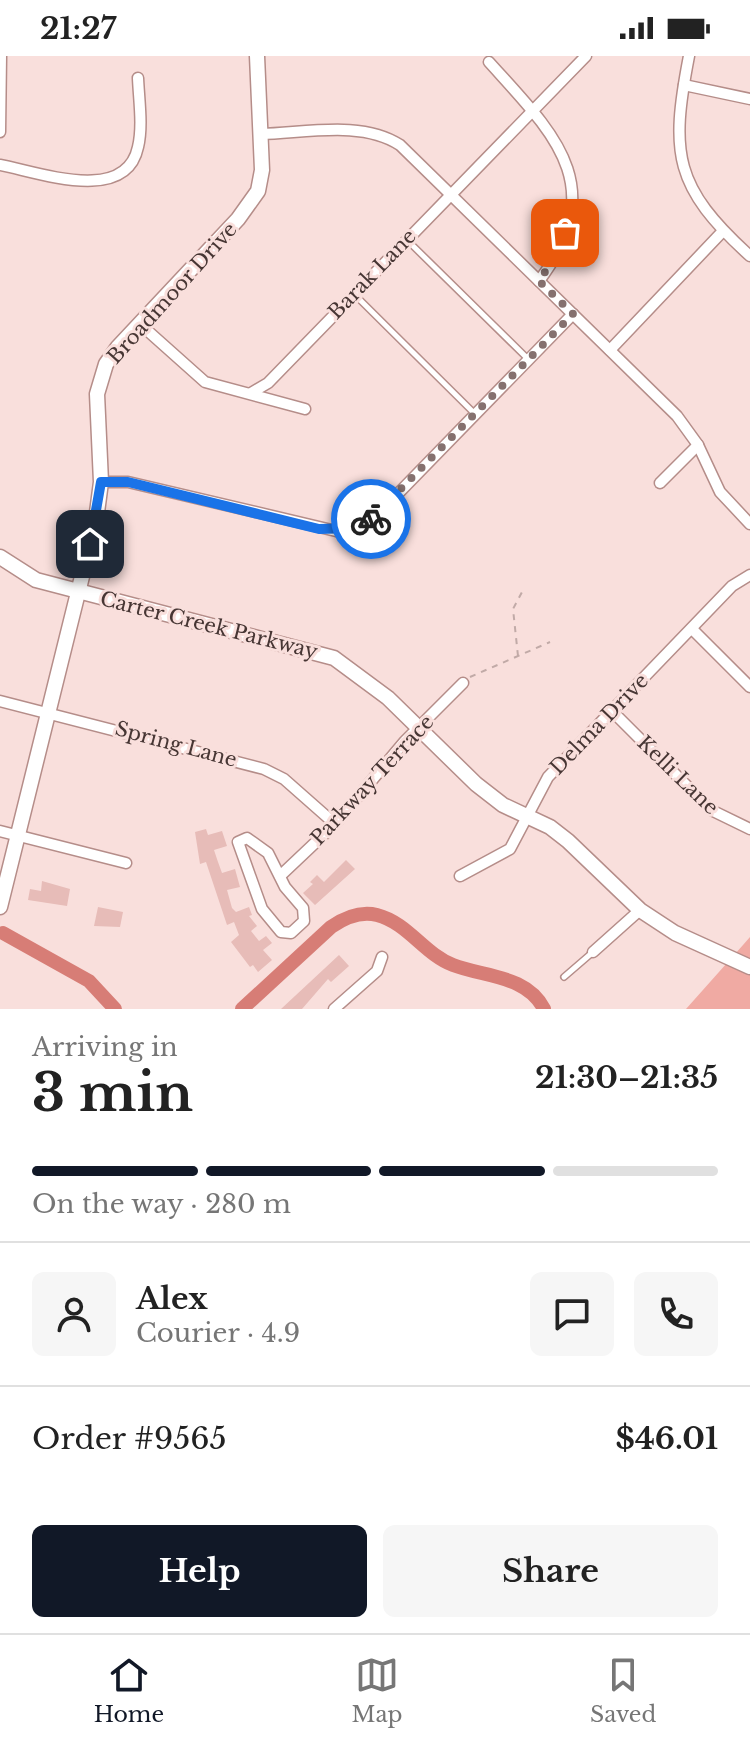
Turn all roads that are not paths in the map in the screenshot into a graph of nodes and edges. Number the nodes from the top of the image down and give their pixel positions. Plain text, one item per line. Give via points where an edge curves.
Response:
1 (1, 56) edge
2 (257, 56) edge
3 (586, 56) edge
4 (689, 56) edge
5 (489, 62) dead end
6 (138, 78) dead end
7 (684, 85) junction
8 (750, 99) edge
9 (533, 110) junction
10 (0, 132) edge
11 (261, 134) junction
12 (0, 165) edge
13 (451, 193) junction
14 (723, 231) junction
15 (406, 239) junction
16 (750, 256) edge
17 (539, 281) junction
18 (353, 292) junction
19 (573, 314) junction
20 (140, 324) junction
21 (610, 350) junction
22 (528, 359) junction
23 (251, 393) junction
24 (305, 409) dead end
25 (474, 413) junction
26 (698, 445) junction
27 (101, 482) junction
28 (660, 483) dead end
29 (750, 524) edge
30 (0, 557) edge
31 (750, 575) edge
32 (78, 592) junction
33 (692, 629) junction
34 (463, 683) road end
35 (750, 687) edge
36 (0, 701) edge
37 (48, 711) junction
38 (612, 711) junction
39 (419, 729) junction
40 (526, 816) junction
41 (335, 824) junction
42 (750, 829) edge
43 (0, 831) edge
44 (18, 836) junction
45 (126, 863) dead end
46 (280, 876) junction
47 (460, 876) dead end
48 (0, 907) edge
49 (640, 910) junction
50 (593, 952) joint
51 (382, 957) dead end
52 (750, 967) edge
53 (564, 977) dead end
54 (334, 1009) edge

1 - 10 street
2 - 11 street, Broadmoor Drive
3 - 9 street, Barak Lane
4 - 7 street
5 - 9 street
6 - 12 street via 138,148 133,161 110,180 87,181
7 - 8 street
7 - 14 street via 678,118 682,164 691,187
9 - 13 street, Barak Lane
9 - 17 street via 563,152 570,188 562,242
11 - 13 street via 376,133 400,145
11 - 20 street, Broadmoor Drive via 261,177 254,199
13 - 15 street, Barak Lane
13 - 17 street
14 - 16 street
14 - 21 street
15 - 18 street, Barak Lane
15 - 22 lane
17 - 19 street
18 - 23 street, Barak Lane via 268,383
18 - 25 lane
19 - 21 street
19 - 22 street
20 - 23 street via 205,382
20 - 27 street, Broadmoor Drive via 112,354 99,384
21 - 26 street via 677,416
22 - 25 street
23 - 24 street
25 - 27 street via 384,508 354,528 319,529 128,482
26 - 28 street
26 - 29 street via 720,492
27 - 32 street, Broadmoor Drive
30 - 32 street, Carter Creek Parkway via 36,580
31 - 33 street, Delma Drive via 732,586
32 - 37 street, Broadmoor Drive
32 - 39 street, Carter Creek Parkway via 334,658 370,682
33 - 35 street
33 - 38 street, Delma Drive
34 - 39 street, Parkway Terrace
36 - 37 street, Spring Lane
37 - 41 street, Spring Lane via 264,769 284,779
37 - 44 street, Broadmoor Drive
38 - 40 street, Delma Drive via 548,777
38 - 42 street, Kelli Lane via 711,810
39 - 40 street, Carter Creek Parkway via 476,784
39 - 41 street, Parkway Terrace
40 - 47 street, Delma Drive via 510,849
40 - 49 street, Carter Creek Parkway via 568,841
41 - 46 street, Parkway Terrace
43 - 44 street
44 - 45 street
44 - 48 street, Broadmoor Drive
46 - 46 street via 268,853 247,838 238,842 262,909 286,934 304,921 305,914
49 - 50 street
49 - 52 street, Carter Creek Parkway via 675,933
50 - 53 lane
51 - 54 street via 377,971

